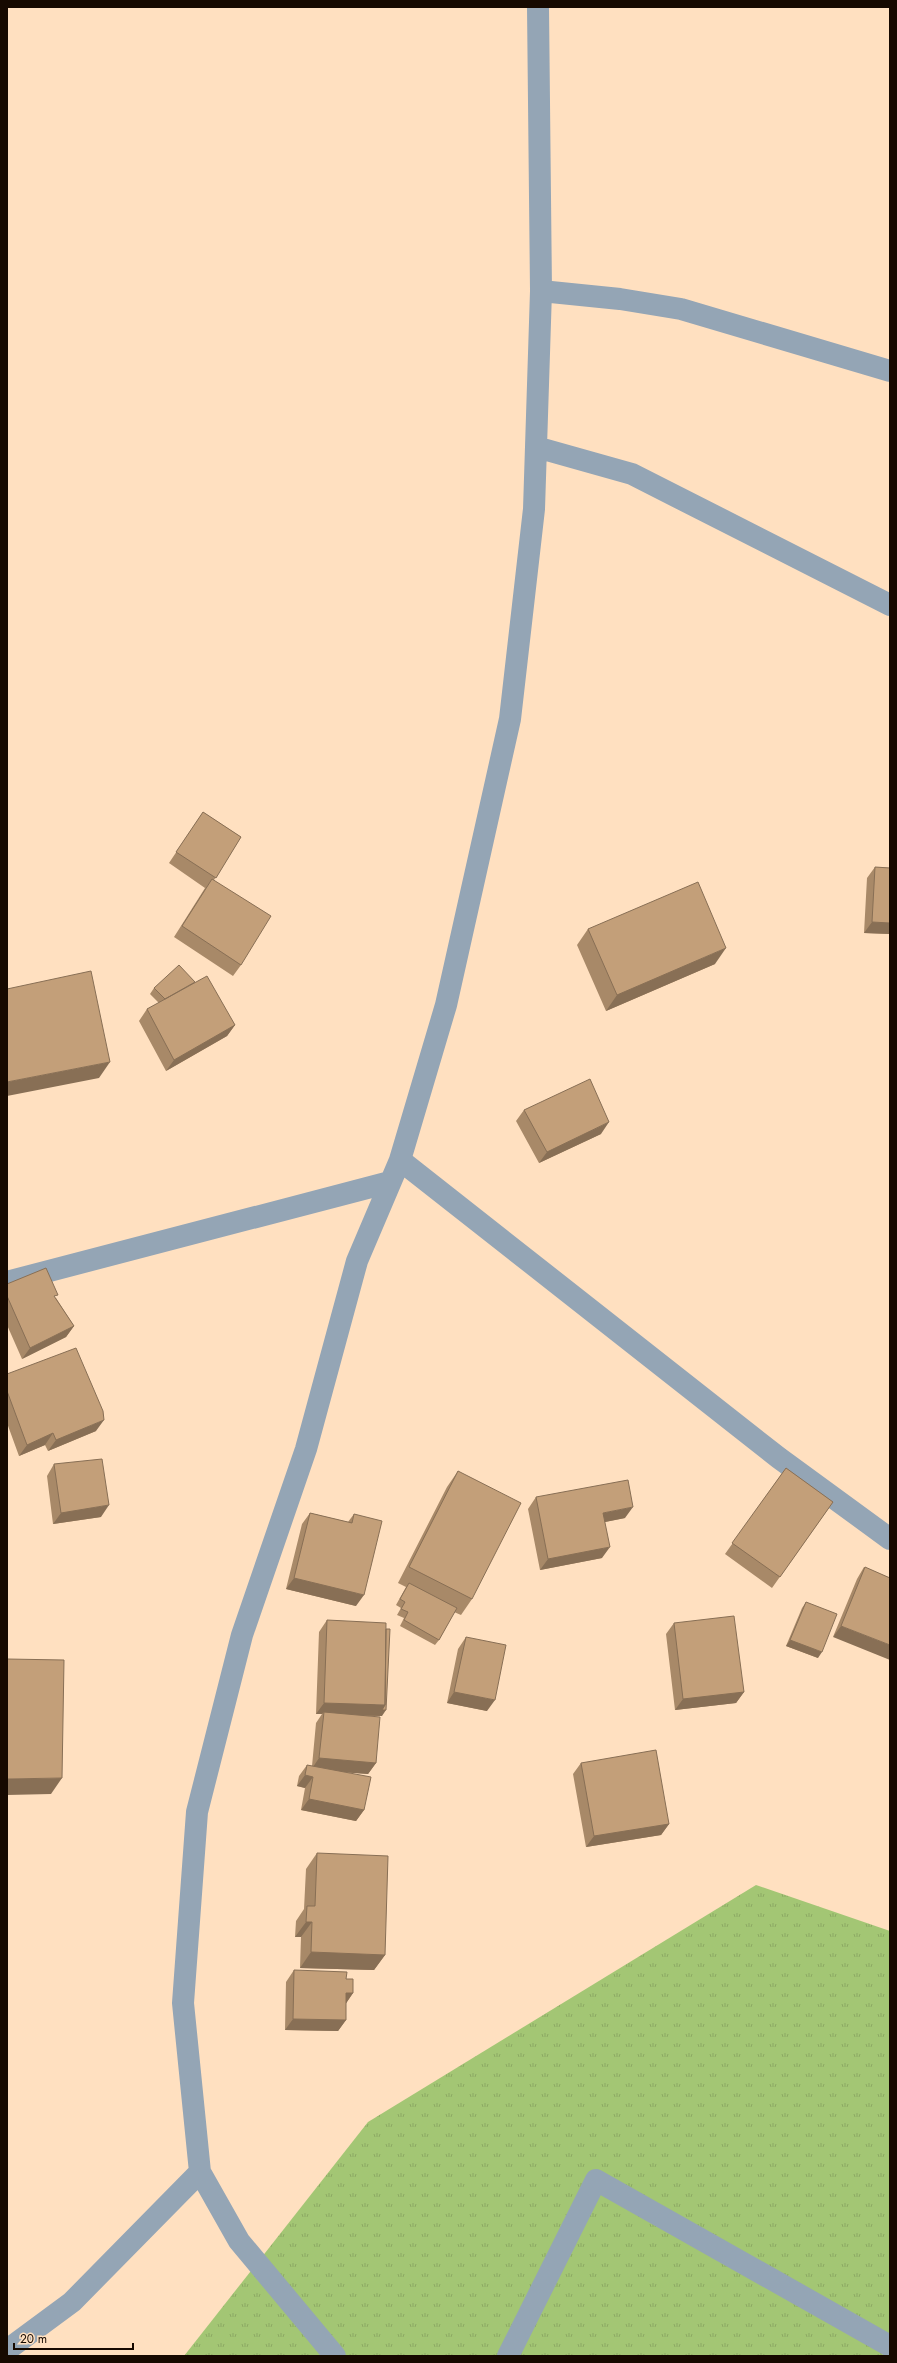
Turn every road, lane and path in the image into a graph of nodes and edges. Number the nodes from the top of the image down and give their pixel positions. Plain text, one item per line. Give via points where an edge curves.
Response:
1 (538, 7) edge
2 (542, 292) junction
3 (890, 371) edge
4 (536, 447) junction
5 (890, 605) edge
6 (400, 1160) junction
7 (390, 1182) junction
8 (7, 1282) edge
9 (890, 1539) edge
10 (200, 2172) junction
11 (890, 2346) edge
12 (7, 2350) edge
13 (335, 2356) edge
14 (508, 2356) edge

1 - 2 street
2 - 3 street via 620,299 682,309
2 - 4 street
4 - 5 street via 632,474
4 - 6 street via 534,509 510,719 446,1005
6 - 7 street
6 - 9 street via 779,1458
7 - 8 street
7 - 10 street via 357,1261 306,1449 242,1635 196,1812 183,2003
10 - 12 street via 72,2302
10 - 13 street via 239,2241
11 - 14 street via 596,2180

